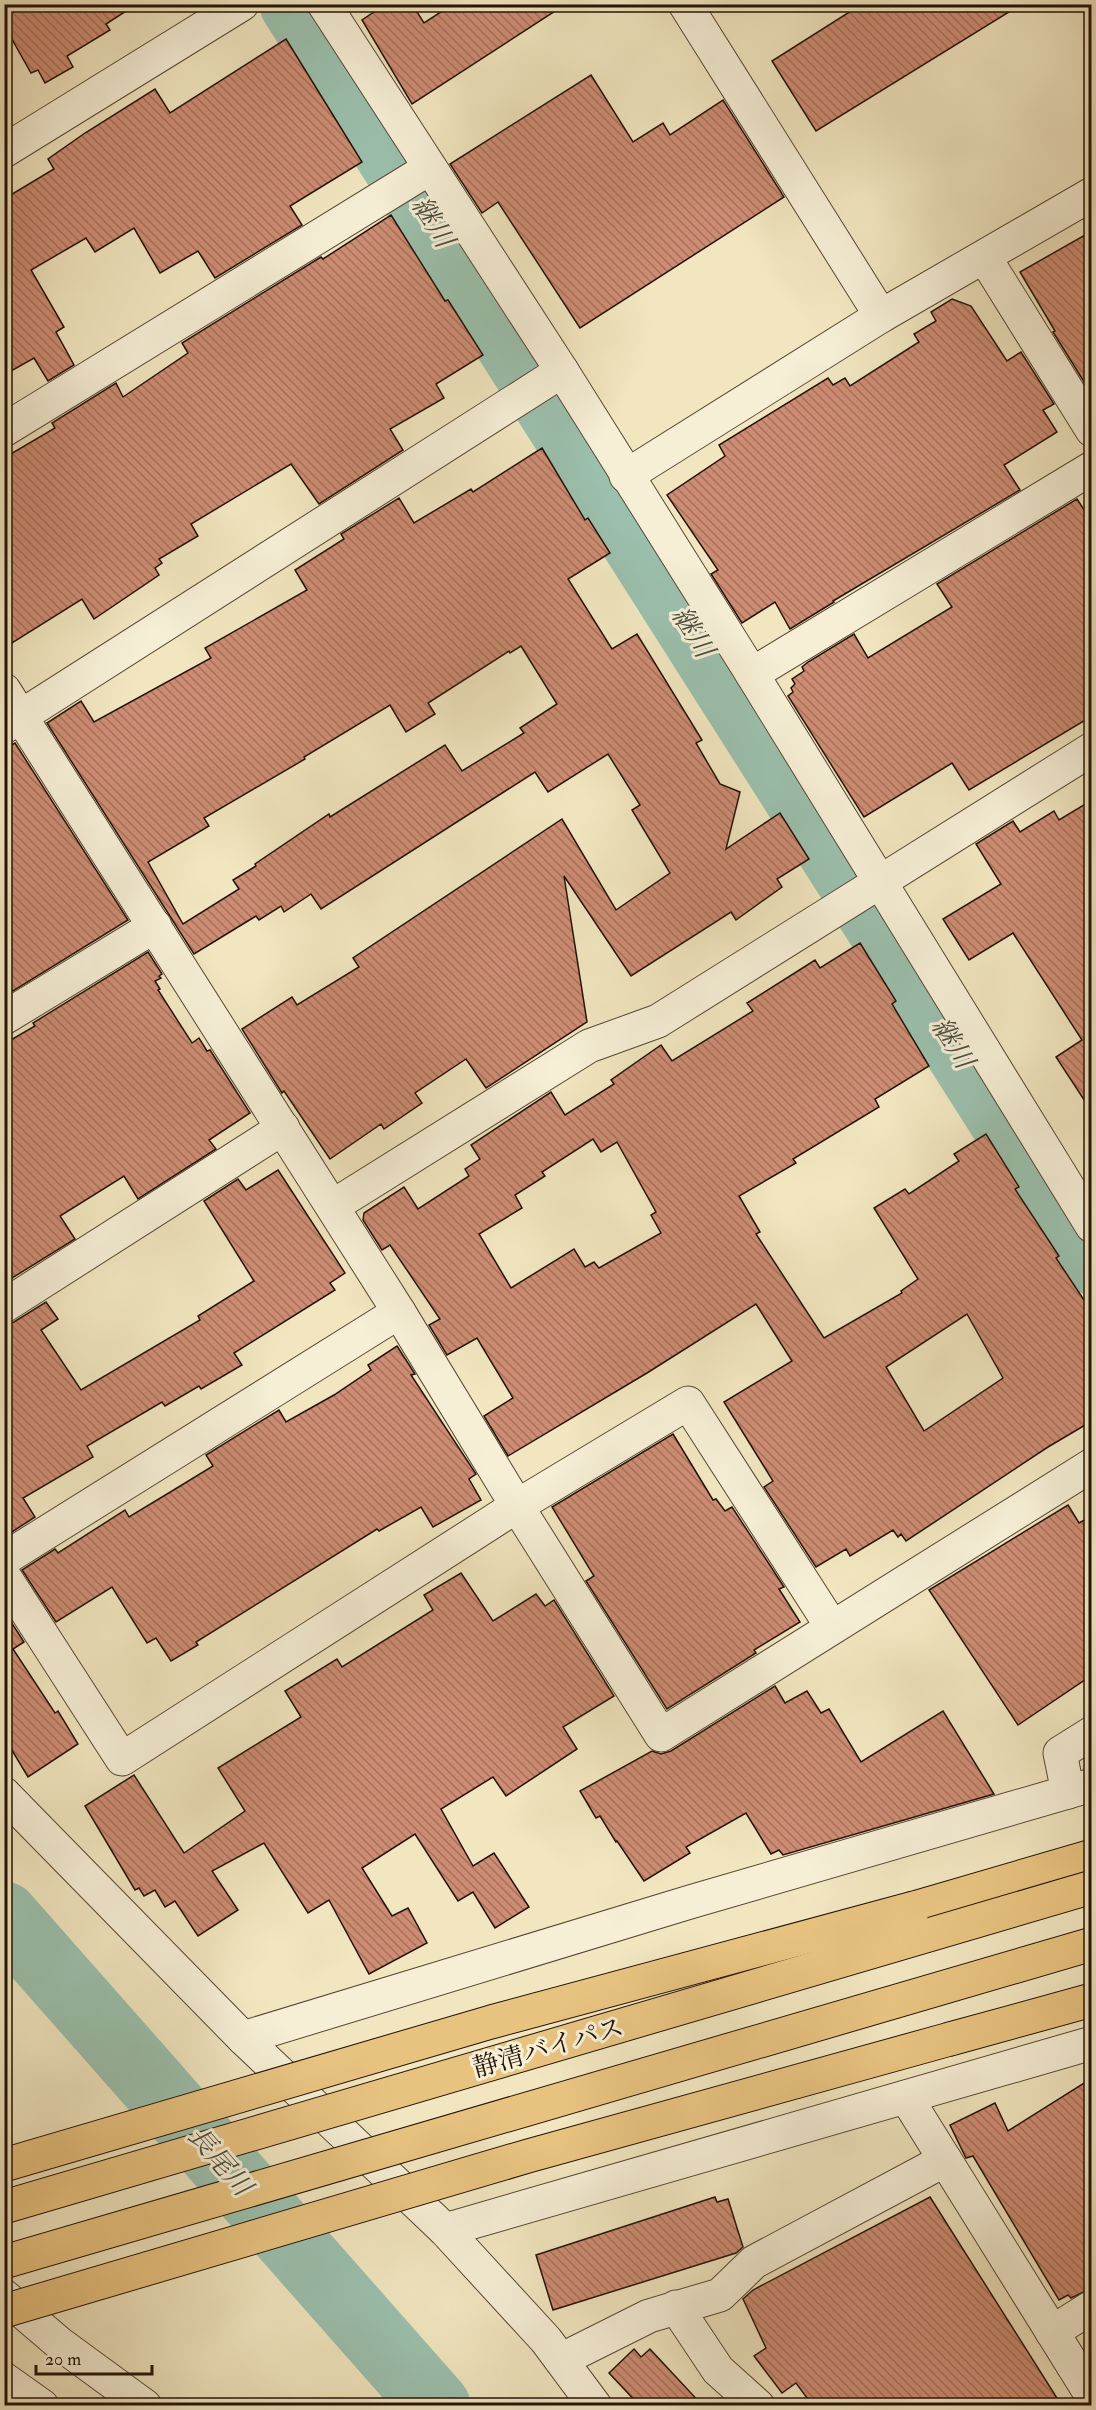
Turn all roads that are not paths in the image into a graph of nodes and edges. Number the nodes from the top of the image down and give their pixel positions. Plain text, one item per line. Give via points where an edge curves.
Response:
1 (242, 4) edge
2 (324, 4) edge
3 (685, 4) edge
4 (4, 150) edge
5 (429, 168) junction
6 (1092, 194) edge
7 (985, 258) junction
8 (881, 316) junction
9 (562, 371) junction
10 (1090, 424) edge
11 (4, 429) edge
12 (1092, 468) edge
13 (626, 476) junction
14 (752, 674) junction
15 (10, 711) edge
16 (1092, 749) edge
17 (879, 881) junction
18 (155, 926) junction
19 (4, 1018) edge
20 (283, 1128) junction
21 (333, 1206) junction
22 (1092, 1226) edge
23 (4, 1306) edge
24 (399, 1312) junction
25 (1092, 1466) edge
26 (517, 1506) junction
27 (4, 1559) edge
28 (4, 1576) edge
29 (832, 1627) junction
30 (1092, 1733) edge
31 (1080, 1789) edge
32 (4, 1794) edge
33 (1092, 1856) edge
34 (1092, 1887) edge
35 (1092, 1944) edge
36 (1092, 2000) edge
37 (243, 2038) junction
38 (1092, 2043) edge
39 (906, 2097) junction
40 (945, 2160) junction
41 (4, 2165) edge
42 (4, 2207) edge
43 (445, 2230) junction
44 (4, 2262) edge
45 (4, 2296) edge
46 (676, 2307) junction
47 (1092, 2307) edge
48 (4, 2311) edge
49 (1052, 2332) junction
50 (561, 2360) junction
51 (4, 2379) edge
52 (1092, 2396) edge
53 (42, 2406) edge
54 (145, 2406) edge
55 (595, 2406) edge
56 (758, 2406) edge

1 - 4 street
2 - 5 street
3 - 8 street
5 - 9 street
5 - 11 street
6 - 7 street
7 - 8 street
7 - 10 street
8 - 13 street
9 - 13 street
9 - 15 street
12 - 14 street
13 - 14 street
14 - 17 street
15 - 18 street
16 - 17 street
17 - 21 street via 658,1021 589,1046
17 - 22 street
18 - 19 street
18 - 20 street
20 - 21 street
20 - 23 street
21 - 24 street
24 - 26 street
24 - 27 street
25 - 29 street
26 - 28 street via 122,1759
26 - 29 street via 688,1403
26 - 29 street via 661,1735
30 - 31 street via 1060,1753
31 - 37 street
32 - 37 street
33 - 41 highway, bridge via 491,2022
34 - 42 highway, 静清バイパス, bridge
35 - 44 highway, bridge
36 - 48 highway, bridge via 540,2153
37 - 43 street
38 - 39 street
39 - 40 street
39 - 43 street
40 - 46 street via 754,2262 720,2295
40 - 49 street
43 - 50 street
45 - 54 street via 59,2343
46 - 50 street via 649,2316
46 - 56 street via 718,2370
47 - 49 street
49 - 52 street
50 - 55 street
51 - 53 street

